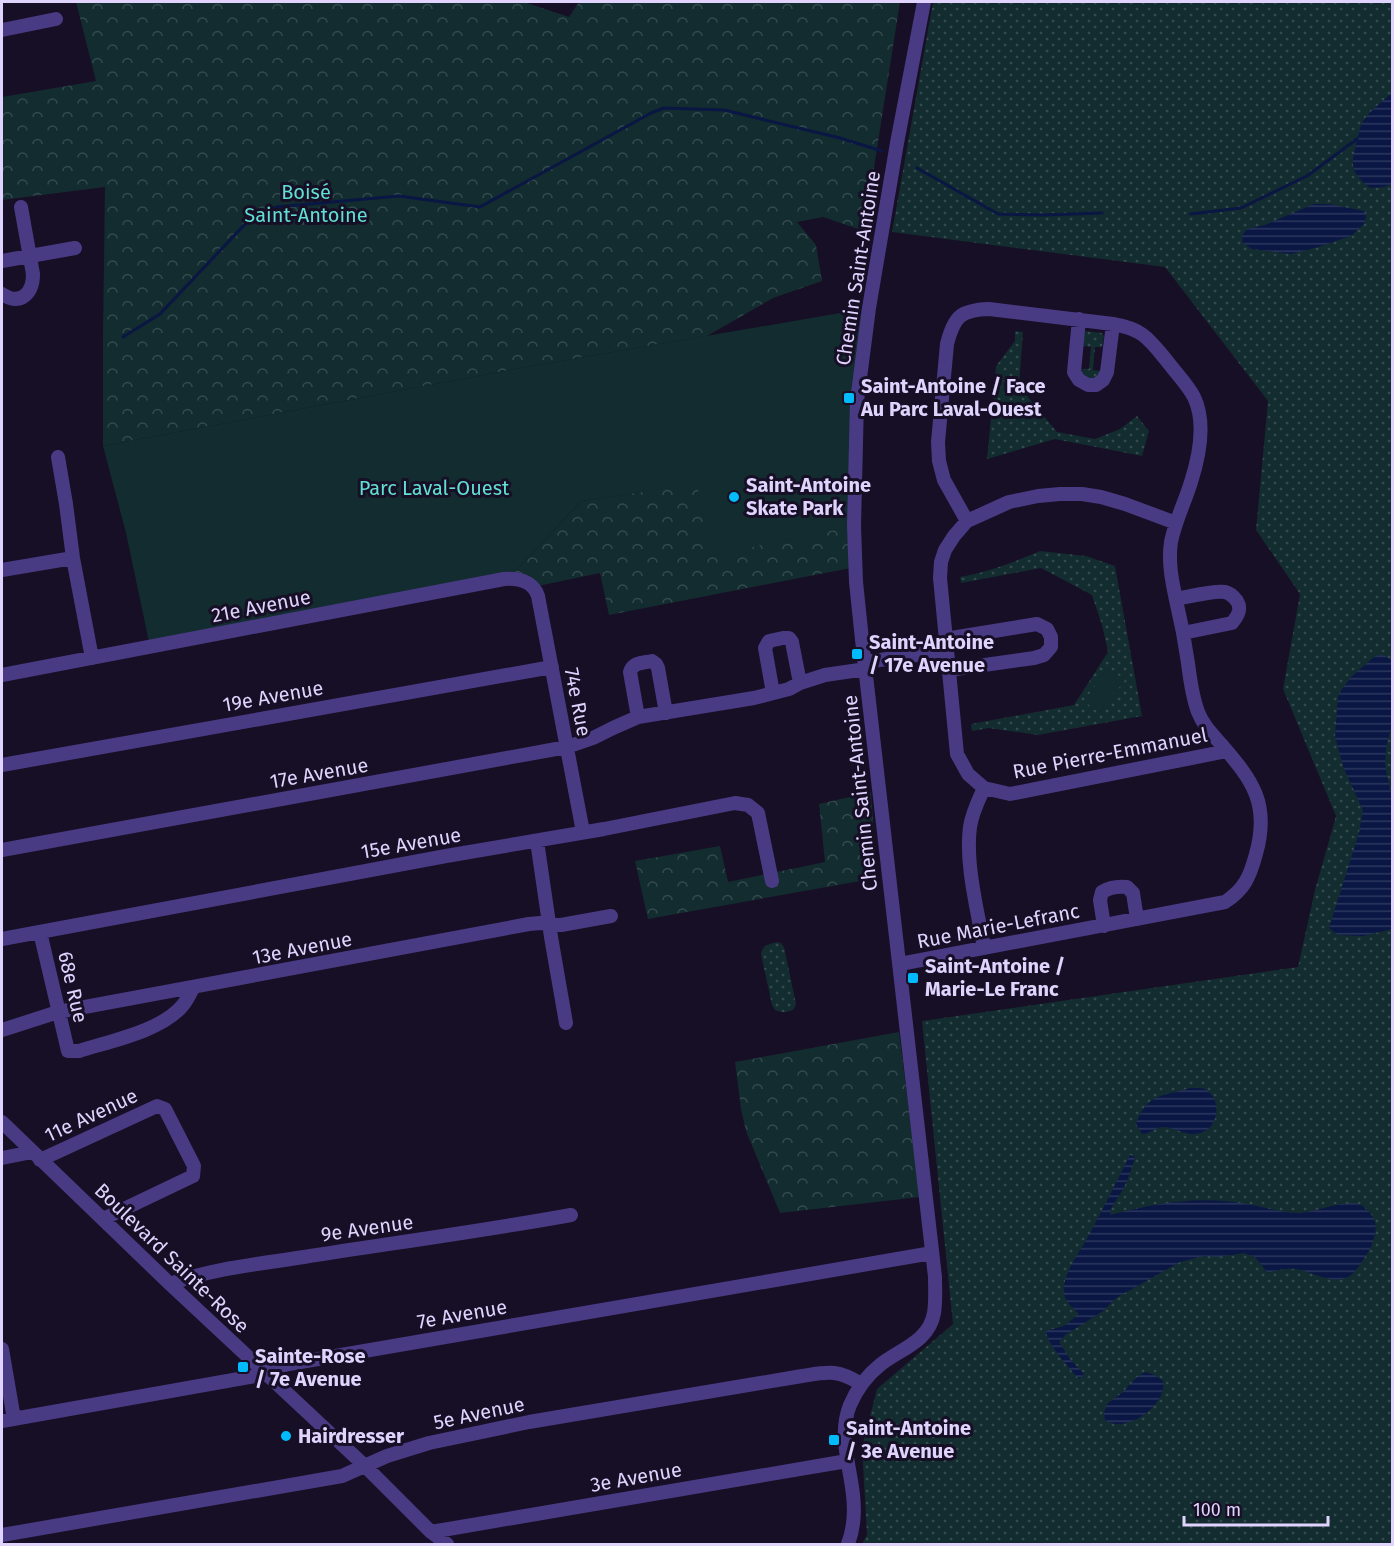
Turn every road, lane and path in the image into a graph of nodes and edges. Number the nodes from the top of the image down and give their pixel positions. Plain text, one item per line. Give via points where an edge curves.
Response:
1 (924, 2) edge
2 (56, 19) dead end
3 (2, 30) edge
4 (21, 207) dead end
5 (75, 248) dead end
6 (30, 256) junction
7 (2, 261) edge
8 (2, 294) edge
9 (1079, 319) junction
10 (1113, 324) junction
11 (58, 457) dead end
12 (967, 521) junction
13 (1176, 523) junction
14 (74, 558) junction
15 (2, 570) edge
16 (528, 583) joint
17 (1176, 599) junction
18 (1184, 633) junction
19 (946, 645) junction
20 (92, 658) junction
21 (865, 665) junction
22 (552, 667) junction
23 (949, 670) junction
24 (2, 675) edge
25 (800, 682) junction
26 (773, 693) junction
27 (666, 713) junction
28 (638, 717) junction
29 (567, 747) junction
30 (1227, 751) junction
31 (2, 765) edge
32 (984, 788) junction
33 (583, 832) junction
34 (537, 841) junction
35 (2, 850) edge
36 (771, 880) dead end
37 (611, 916) dead end
38 (1137, 919) junction
39 (548, 924) junction
40 (1104, 926) junction
41 (40, 932) junction
42 (2, 939) edge
43 (984, 948) junction
44 (900, 964) junction
45 (193, 988) junction
46 (58, 1012) junction
47 (566, 1023) dead end
48 (2, 1030) edge
49 (2, 1122) edge
50 (36, 1156) junction
51 (2, 1158) edge
52 (571, 1215) dead end
53 (103, 1219) junction
54 (932, 1253) junction
55 (170, 1284) junction
56 (2, 1349) edge
57 (267, 1374) junction
58 (861, 1384) junction
59 (8, 1420) edge
60 (847, 1461) junction
61 (365, 1466) junction
62 (431, 1532) junction
63 (2, 1535) edge
64 (447, 1545) edge
65 (848, 1545) edge

1 - 21 street, Chemin Saint-Antoine via 869,308 857,401 854,526
2 - 3 street
4 - 6 street
5 - 6 street
6 - 7 street
6 - 8 street via 30,291 22,298 10,299
9 - 10 street, Rue Marie-Lefranc
9 - 10 street via 1074,372 1088,385 1096,385 1107,372
9 - 12 street, Rue Marie-Lefranc via 971,309 950,329 939,461 944,480
10 - 13 street, Rue Marie-Lefranc via 1130,326 1155,345 1194,399 1199,413 1196,459
11 - 14 street
12 - 13 street via 1009,502 1082,494 1125,504
12 - 19 street via 945,549 941,562
13 - 17 street, Rue Marie-Lefranc via 1170,571
14 - 15 street
14 - 20 street
16 - 20 street, 21e Avenue via 504,579
16 - 22 street, 74e Rue via 538,596
17 - 18 street, Rue Marie-Lefranc
17 - 18 street via 1227,592 1239,606 1232,623
18 - 30 street, Rue Marie-Lefranc via 1198,714
19 - 21 street, 17e Avenue
19 - 23 street
19 - 23 street via 1037,624 1047,628 1051,637 1051,647 1044,655
20 - 24 street, 21e Avenue
21 - 25 street, 17e Avenue
21 - 44 street, Chemin Saint-Antoine
22 - 29 street, 74e Rue
22 - 31 street, 19e Avenue
23 - 32 street via 957,754 968,774
25 - 26 street, 17e Avenue
25 - 26 street via 789,638 769,641 765,648
26 - 27 street, 17e Avenue
27 - 28 street, 17e Avenue
27 - 28 street via 658,668 652,661 635,664 630,672
28 - 29 street, 17e Avenue
29 - 33 street, 74e Rue
29 - 35 street, 17e Avenue
30 - 32 street, Rue Pierre-Emmanuel via 1010,794
30 - 38 street, Rue Marie-Lefranc via 1250,778 1261,812 1258,848 1246,881 1225,902
32 - 43 street via 971,820 969,851
33 - 34 street, 15e Avenue
33 - 36 street, 15e Avenue via 742,803 758,813
34 - 39 street
34 - 41 street, 15e Avenue
37 - 39 street, 13e Avenue
38 - 40 street, Rue Marie-Lefranc
38 - 40 street, Rue Marie-Lefranc via 1133,893 1127,887 1109,888 1102,892 1100,900
39 - 45 street, 13e Avenue via 529,924
39 - 47 street
40 - 43 street, Rue Marie-Lefranc
41 - 42 street, 15e Avenue
41 - 46 street, 68e Rue
43 - 44 street, Rue Marie-Lefranc
44 - 54 street, Chemin Saint-Antoine
45 - 46 street, 13e Avenue
45 - 46 street, 68e Rue via 183,1005 154,1027 79,1052 68,1051
46 - 48 street, 13e Avenue
49 - 50 street, Boulevard Sainte-Rose
50 - 51 street, 11e Avenue
50 - 53 street, Boulevard Sainte-Rose
50 - 53 street, 11e Avenue via 157,1106 165,1109 194,1166 193,1176
52 - 55 street, 9e Avenue via 222,1270
53 - 55 street, Boulevard Sainte-Rose
54 - 57 street, 7e Avenue via 289,1364
54 - 58 street, Chemin Saint-Antoine via 935,1297 928,1329 921,1339 879,1366
55 - 57 street, Boulevard Sainte-Rose
56 - 59 street
57 - 59 street, 7e Avenue
57 - 61 street, Boulevard Sainte-Rose
58 - 60 street, Chemin Saint-Antoine via 845,1424
58 - 61 street, 5e Avenue via 833,1372 802,1376 530,1422 429,1443
60 - 62 street, 3e Avenue
60 - 65 street, Chemin Saint-Antoine via 855,1508
61 - 62 street, Boulevard Sainte-Rose
61 - 63 street, 5e Avenue via 342,1476
62 - 64 street, Boulevard Sainte-Rose

